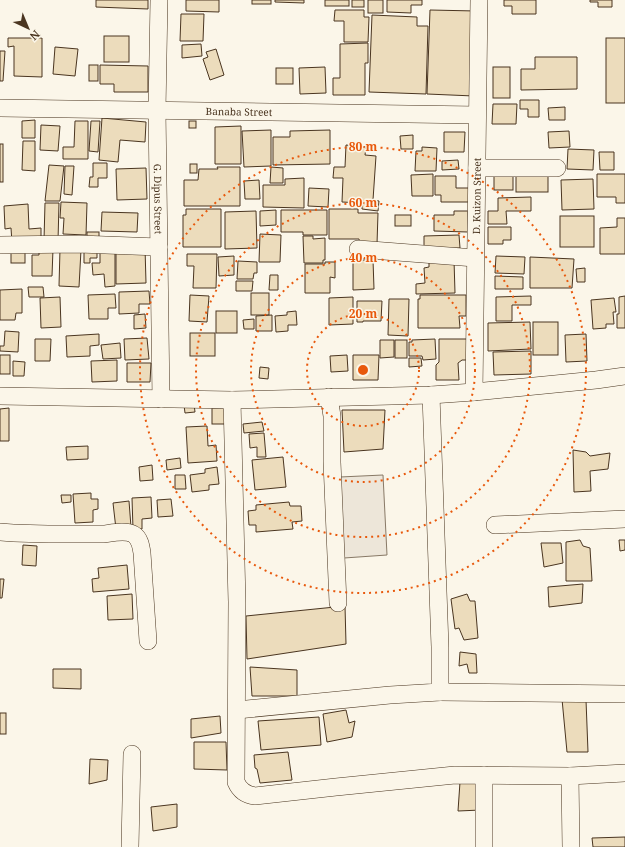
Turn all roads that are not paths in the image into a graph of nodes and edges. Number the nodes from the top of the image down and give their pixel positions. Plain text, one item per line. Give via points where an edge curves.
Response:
1 (159, 0) edge
2 (479, 0) edge
3 (0, 108) edge
4 (157, 110) junction
5 (478, 115) junction
6 (477, 168) junction
7 (558, 168) dead end
8 (0, 245) edge
9 (159, 247) junction
10 (358, 249) dead end
11 (475, 258) junction
12 (625, 376) edge
13 (474, 392) junction
14 (431, 395) junction
15 (0, 396) edge
16 (329, 397) junction
17 (161, 399) junction
18 (232, 400) junction
19 (625, 518) edge
20 (495, 525) dead end
21 (0, 532) edge
22 (338, 603) dead end
23 (148, 641) dead end
24 (440, 692) junction
25 (625, 694) edge
26 (237, 710) junction
27 (132, 754) dead end
28 (625, 773) edge
29 (484, 775) junction
30 (570, 776) junction
31 (130, 847) edge
32 (484, 847) edge
33 (571, 847) edge

1 - 4 street, G. Dipus Street
2 - 5 street, D. Kuizon Street
3 - 4 street, Banaba Street
4 - 5 street, Banaba Street
4 - 9 street, G. Dipus Street
5 - 6 street, D. Kuizon Street
6 - 7 street
6 - 11 street, D. Kuizon Street
8 - 9 street
9 - 17 street, G. Dipus Street
10 - 11 street
11 - 13 street, D. Kuizon Street
12 - 13 street
13 - 14 street
14 - 16 street
14 - 24 street
15 - 17 street
16 - 18 street
16 - 22 street via 332,416
17 - 18 street
18 - 26 street
19 - 20 street
21 - 23 street via 128,532 134,535 140,541 142,553
24 - 25 street
24 - 26 street
26 - 29 street via 236,782 248,795 456,775
27 - 31 street
28 - 30 street
29 - 30 street
29 - 32 street
30 - 33 street

